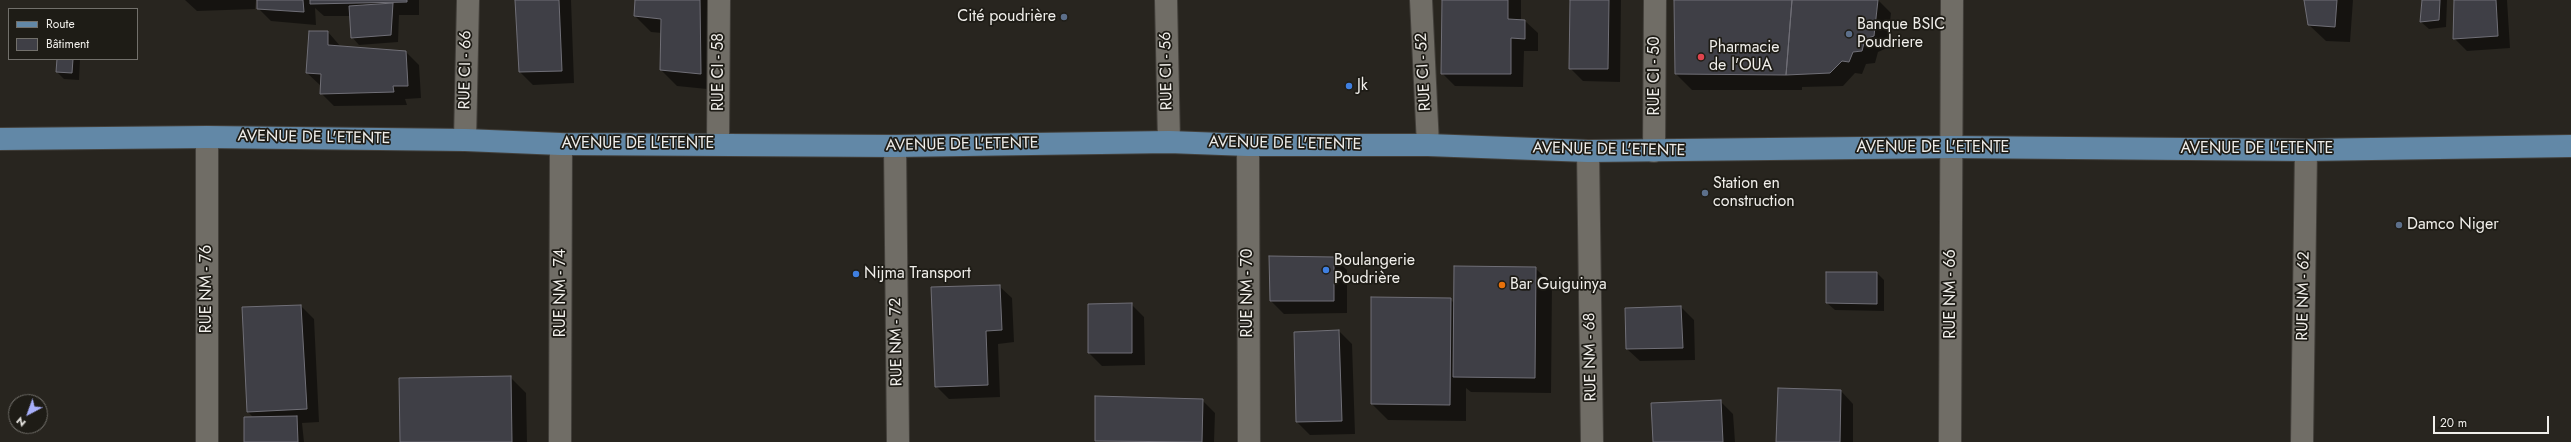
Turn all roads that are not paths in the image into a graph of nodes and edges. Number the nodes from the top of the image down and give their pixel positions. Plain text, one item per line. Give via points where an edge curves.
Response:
1 (468, 0) edge
2 (719, 0) edge
3 (1166, 0) edge
4 (1421, 0) edge
5 (1655, 0) edge
6 (1952, 0) edge
7 (207, 136) junction
8 (0, 139) edge
9 (465, 140) junction
10 (1169, 142) junction
11 (561, 144) junction
12 (718, 144) junction
13 (1248, 145) junction
14 (1428, 145) junction
15 (895, 146) junction
16 (2571, 146) edge
17 (1952, 147) junction
18 (2306, 150) junction
19 (1588, 151) junction
20 (1654, 151) junction
21 (207, 442) edge
22 (560, 442) edge
23 (898, 442) edge
24 (1249, 442) edge
25 (1592, 442) edge
26 (1950, 442) edge
27 (2302, 442) edge

1 - 9 street, RUE CI - 66
2 - 12 street, RUE CI - 58
3 - 10 street, RUE CI - 56
4 - 14 street, RUE CI - 52
5 - 20 street, RUE CI - 50
6 - 17 street, RUE NM - 66
7 - 8 main road, AVENUE DE L'ETENTE
7 - 9 main road, AVENUE DE L'ETENTE
7 - 21 street, RUE NM - 76
9 - 11 main road, AVENUE DE L'ETENTE
10 - 13 main road, AVENUE DE L'ETENTE
10 - 15 main road, AVENUE DE L'ETENTE
11 - 12 main road, AVENUE DE L'ETENTE
11 - 22 street, RUE NM - 74
12 - 15 main road, AVENUE DE L'ETENTE
13 - 14 main road, AVENUE DE L'ETENTE
13 - 24 street, RUE NM - 70
14 - 19 main road, AVENUE DE L'ETENTE
15 - 23 street, RUE NM - 72
16 - 18 main road, AVENUE DE L'ETENTE
17 - 18 main road, AVENUE DE L'ETENTE
17 - 20 main road, AVENUE DE L'ETENTE
17 - 26 street, RUE NM - 66
18 - 27 street, RUE NM - 62
19 - 20 main road, AVENUE DE L'ETENTE
19 - 25 street, RUE NM - 68

